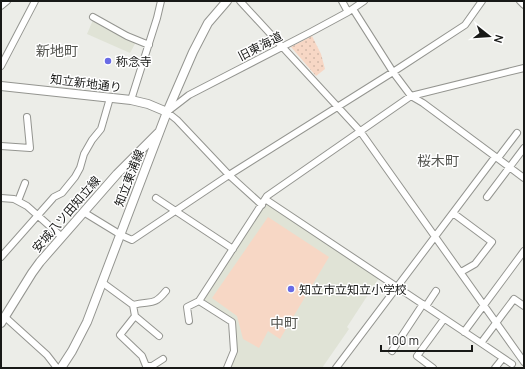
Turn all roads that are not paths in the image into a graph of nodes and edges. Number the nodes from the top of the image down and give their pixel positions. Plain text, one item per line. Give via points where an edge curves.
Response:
1 (7, 1) edge
2 (34, 1) edge
3 (161, 1) edge
4 (227, 1) edge
5 (240, 1) edge
6 (342, 1) edge
7 (364, 1) edge
8 (482, 1) edge
9 (520, 1) edge
10 (524, 5) edge
11 (1, 6) edge
12 (351, 10) junction
13 (93, 18) dead end
14 (149, 45) junction
15 (282, 47) junction
16 (1, 66) edge
17 (524, 68) edge
18 (394, 72) junction
19 (1, 86) edge
20 (411, 96) junction
21 (110, 98) junction
22 (132, 100) junction
23 (338, 106) junction
24 (167, 112) junction
25 (27, 117) dead end
26 (160, 130) junction
27 (360, 131) junction
28 (517, 133) dead end
29 (1, 146) edge
30 (524, 148) edge
31 (496, 157) junction
32 (510, 167) junction
33 (229, 175) junction
34 (524, 178) edge
35 (24, 183) dead end
36 (487, 197) dead end
37 (1, 198) edge
38 (156, 198) dead end
39 (18, 201) junction
40 (264, 202) junction
41 (175, 210) junction
42 (85, 213) junction
43 (453, 213) junction
44 (37, 216) junction
45 (121, 235) junction
46 (435, 235) junction
47 (62, 237) junction
48 (233, 249) junction
49 (524, 252) edge
50 (1, 257) edge
51 (461, 272) junction
52 (103, 283) junction
53 (396, 286) junction
54 (166, 291) dead end
55 (436, 291) dead end
56 (199, 301) junction
57 (133, 305) junction
58 (424, 305) junction
59 (484, 305) junction
60 (524, 306) edge
61 (135, 316) junction
62 (444, 319) junction
63 (3, 320) edge
64 (189, 321) dead end
65 (496, 322) junction
66 (464, 332) junction
67 (159, 336) dead end
68 (481, 343) junction
69 (392, 351) dead end
70 (502, 358) junction
71 (163, 359) dead end
72 (524, 362) edge
73 (512, 364) dead end
74 (56, 368) edge
75 (61, 368) edge
76 (227, 368) edge
77 (336, 368) edge
78 (433, 368) edge
79 (495, 368) edge

1 - 11 street
2 - 16 street
3 - 14 street
4 - 24 main road, 知立東浦線 via 208,23
5 - 15 street
6 - 12 street
7 - 12 street, 旧東海道
8 - 18 street via 465,25
9 - 10 street
12 - 15 street, 旧東海道
12 - 18 street
13 - 14 street
14 - 22 street
15 - 23 street
15 - 24 street, 旧東海道 via 189,95
17 - 20 street
18 - 20 street
18 - 23 street
19 - 21 main road, 知立新地通り
20 - 27 street
20 - 31 street
21 - 22 main road, 知立新地通り
21 - 44 street via 101,129 84,154 75,178
22 - 24 main road, 知立新地通り
23 - 27 street
23 - 33 street
24 - 26 main road, 知立東浦線
24 - 33 street
25 - 29 street via 30,148
26 - 42 main road, 安城八ツ田知立線 via 117,174
26 - 45 main road, 知立東浦線
27 - 40 street via 267,196
27 - 46 street
28 - 31 street
30 - 32 street
31 - 32 street
31 - 43 street
32 - 34 street
32 - 36 street
33 - 40 street
33 - 41 street
35 - 39 street
37 - 39 street
38 - 41 street
39 - 44 street
40 - 48 street
40 - 53 street
41 - 45 street via 132,240
41 - 48 street
42 - 45 street
42 - 47 main road, 安城八ツ田知立線
43 - 46 street
43 - 51 street via 492,242 475,264
44 - 47 street
44 - 50 street
45 - 52 main road, 知立東浦線
46 - 51 street
46 - 53 street
47 - 63 main road, 安城八ツ田知立線 via 32,273
48 - 56 street
49 - 59 street
51 - 59 street
52 - 57 street
52 - 75 main road, 知立東浦線 via 88,322
53 - 58 street
53 - 77 street
54 - 57 street via 160,300
55 - 58 street
56 - 64 street via 187,307
56 - 76 street via 232,322 234,351
57 - 61 street
58 - 62 street
58 - 69 street
59 - 65 street
59 - 66 street
60 - 65 street via 514,299
61 - 67 street
61 - 71 street via 120,335 142,356 146,366 152,366
62 - 66 street
62 - 78 street via 417,356
63 - 74 street via 47,355
65 - 68 street
65 - 72 street
66 - 68 street
68 - 70 street
70 - 73 street
70 - 79 street

